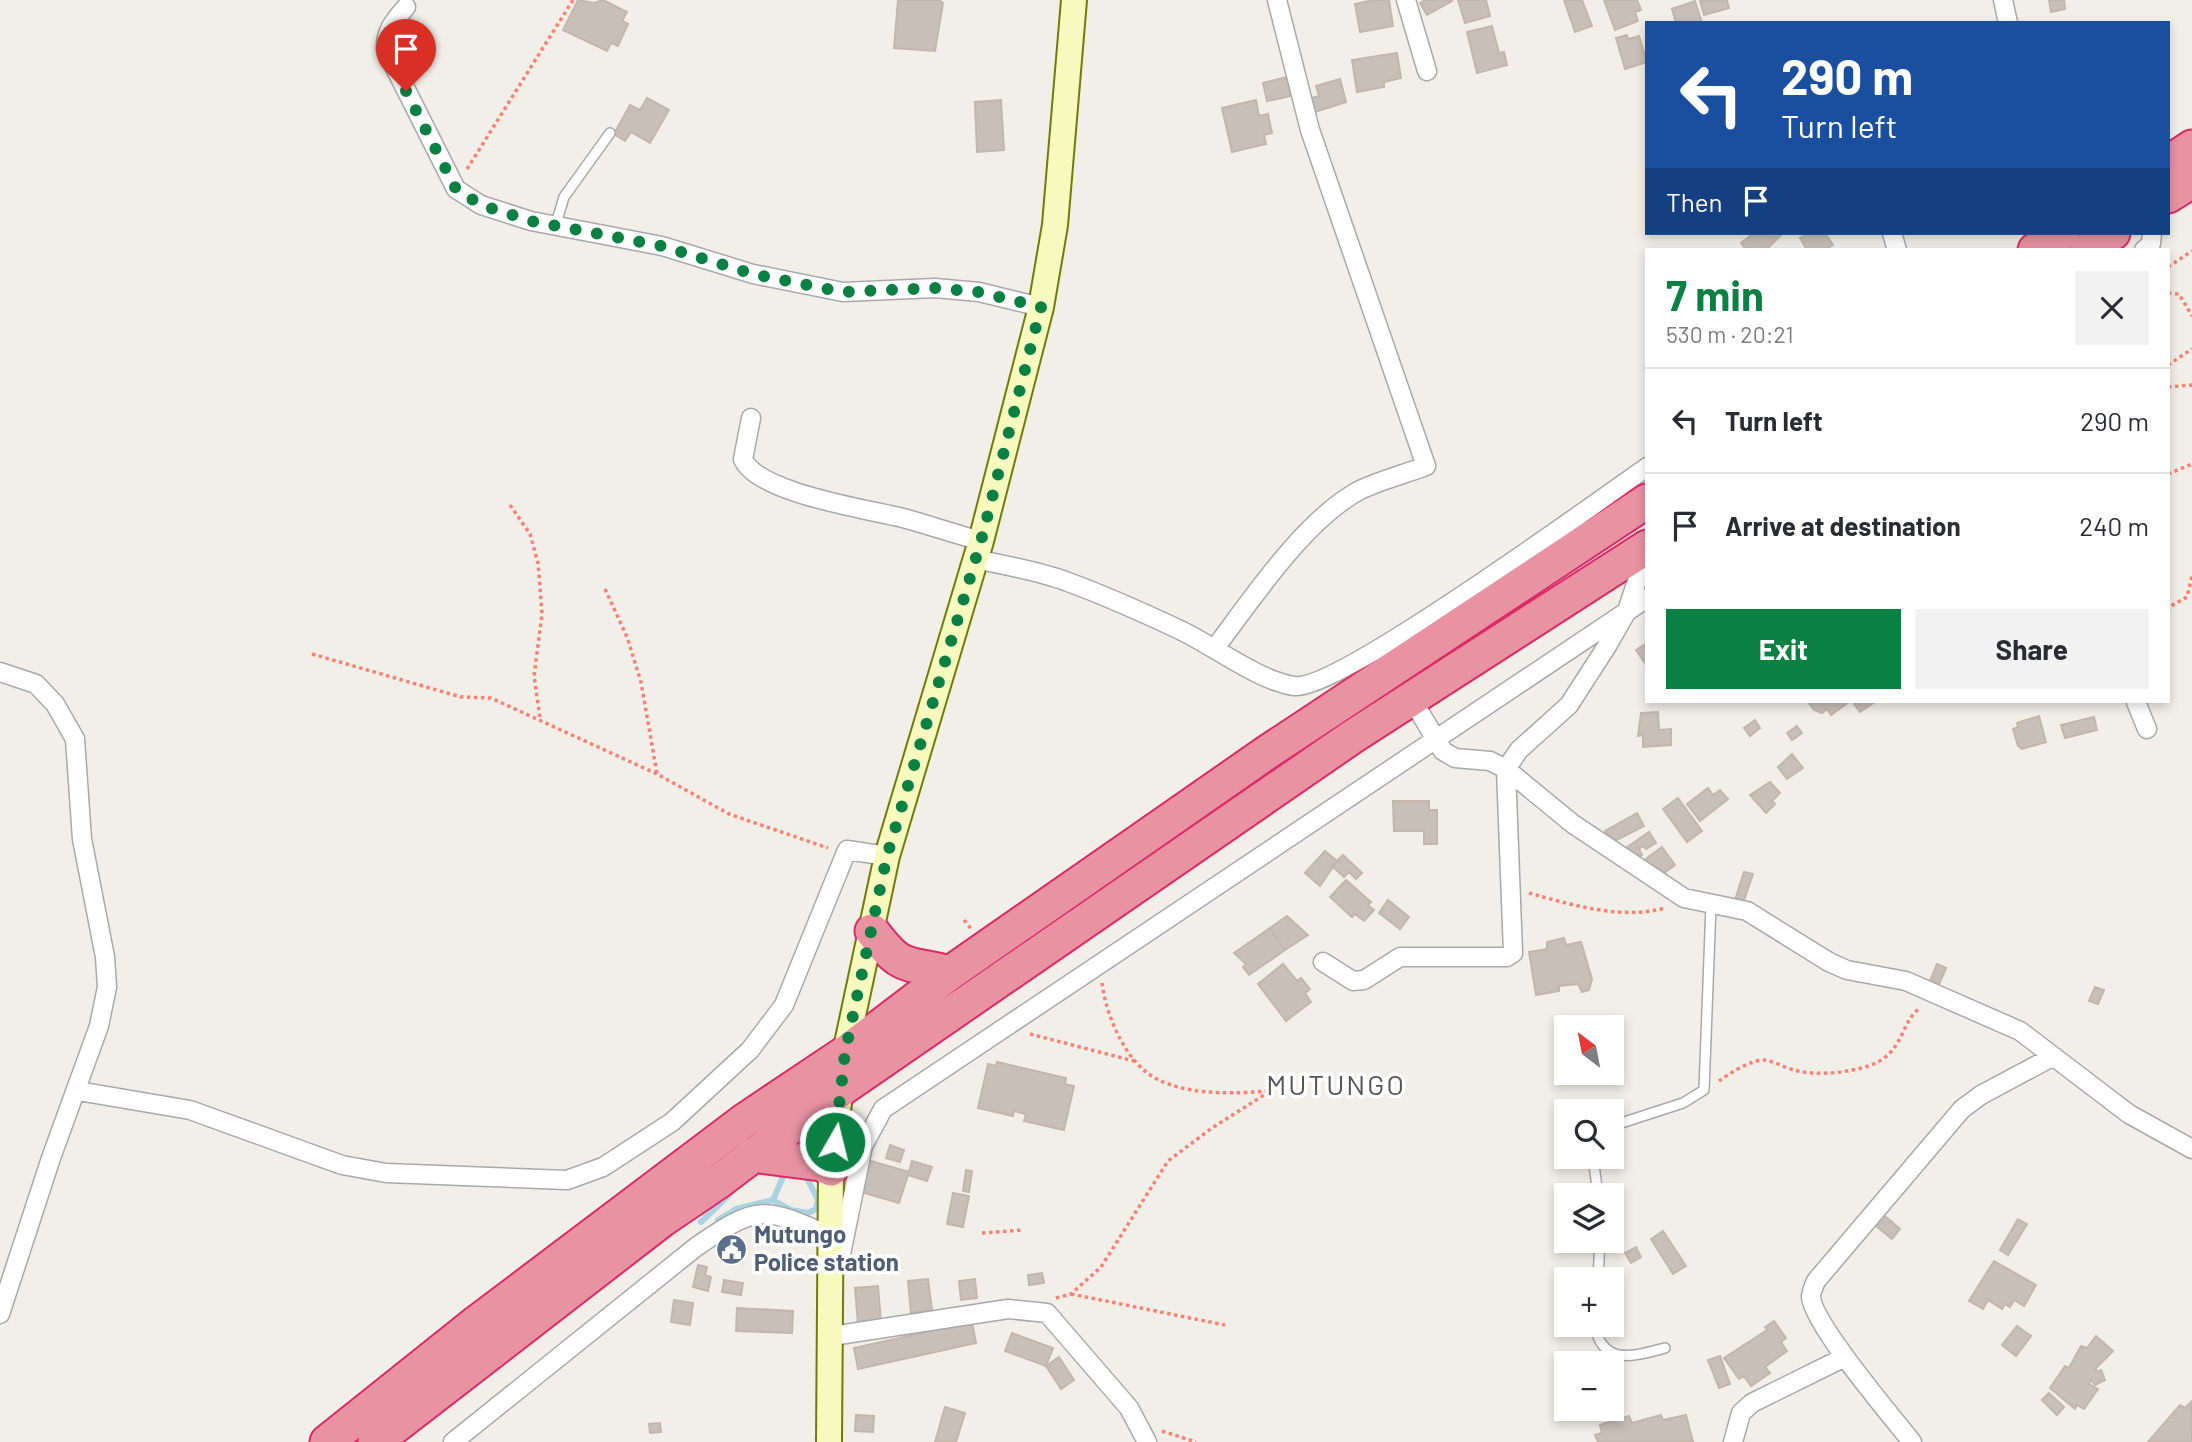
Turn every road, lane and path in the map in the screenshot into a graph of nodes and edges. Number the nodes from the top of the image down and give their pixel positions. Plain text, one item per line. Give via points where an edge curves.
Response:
1 (573, 0) edge
2 (1074, 0) edge
3 (1277, 0) edge
4 (1406, 0) edge
5 (2003, 0) edge
6 (406, 7) dead end
7 (2008, 21) edge
8 (1427, 71) dead end
9 (610, 133) dead end
10 (2192, 147) edge
11 (2170, 162) edge
12 (2192, 181) edge
13 (456, 189) junction
14 (2170, 195) edge
15 (556, 224) junction
16 (2059, 235) edge
17 (2110, 235) edge
18 (2038, 248) edge
19 (2090, 248) edge
20 (2192, 251) edge
21 (2170, 266) edge
22 (2170, 293) edge
23 (1041, 307) junction
24 (2192, 316) edge
25 (2192, 349) edge
26 (2170, 364) edge
27 (2192, 386) edge
28 (2170, 387) edge
29 (751, 418) dead end
30 (2192, 464) edge
31 (1645, 468) edge
32 (2170, 473) edge
33 (1645, 502) edge
34 (510, 505) dead end
35 (979, 550) junction
36 (1645, 550) edge
37 (1645, 555) edge
38 (2192, 576) edge
39 (605, 589) dead end
40 (1645, 599) edge
41 (2170, 606) edge
42 (1627, 611) junction
43 (1215, 649) junction
44 (312, 654) dead end
45 (0, 672) edge
46 (1411, 698) junction
47 (2136, 703) edge
48 (540, 718) junction
49 (2147, 729) dead end
50 (1434, 739) junction
51 (1506, 769) junction
52 (657, 774) junction
53 (847, 850) junction
54 (887, 856) junction
55 (1510, 888) junction
56 (1684, 898) junction
57 (1711, 905) junction
58 (872, 931) junction
59 (1107, 956) junction
60 (1323, 962) dead end
61 (950, 973) junction
62 (1948, 998) junction
63 (1000, 1028) junction
64 (845, 1053) junction
65 (2052, 1057) junction
66 (1134, 1061) junction
67 (1291, 1078) dead end
68 (843, 1088) junction
69 (1704, 1090) junction
70 (78, 1091) junction
71 (1271, 1091) junction
72 (1624, 1122) edge
73 (2192, 1149) edge
74 (752, 1155) junction
75 (831, 1169) junction
76 (1022, 1230) dead end
77 (982, 1233) dead end
78 (832, 1237) junction
79 (1071, 1294) junction
80 (832, 1306) junction
81 (1020, 1309) junction
82 (0, 1314) edge
83 (1225, 1325) dead end
84 (832, 1336) junction
85 (1599, 1337) edge
86 (1665, 1348) dead end
87 (1845, 1357) junction
88 (1137, 1422) junction
89 (327, 1442) edge
90 (375, 1442) edge
91 (453, 1442) edge
92 (829, 1442) edge
93 (1147, 1442) edge
94 (1196, 1442) edge
95 (1733, 1442) edge
96 (1912, 1442) edge

1 - 13 path
2 - 23 street via 1055,225
3 - 43 street via 1311,130 1426,466 1361,490 1338,505 1273,571
4 - 8 street
5 - 7 street
6 - 13 street via 385,37 386,50
9 - 15 lane via 564,197
10 - 11 highway
12 - 14 highway
13 - 15 street via 481,205
15 - 23 street via 843,292 935,288 979,292
16 - 18 highway
17 - 19 highway
20 - 21 path
22 - 24 path via 2179,294
23 - 35 street
25 - 26 path
27 - 28 path
29 - 35 street via 743,459 750,471 763,479 826,502 903,518
30 - 32 path
31 - 43 street via 1499,572 1314,683 1288,684
33 - 61 highway via 1277,746
34 - 48 path via 530,534 538,563 542,614 534,676
35 - 43 street via 1067,581
35 - 54 street
36 - 46 highway
37 - 42 street
38 - 41 path via 2187,597
39 - 52 path via 641,682
40 - 42 street
42 - 50 street
42 - 51 street via 1569,705 1519,750
44 - 48 path via 461,697 491,698
45 - 70 street via 36,684 55,704 75,739 82,839 107,987
46 - 50 street
46 - 68 highway
47 - 49 street
48 - 52 path
50 - 51 street via 1455,758 1490,761
50 - 59 street
51 - 55 street
51 - 56 street via 1573,824
52 - 53 path via 729,814 818,846
53 - 54 street
53 - 70 street via 784,1005 751,1050 672,1122 603,1167 567,1180 386,1173 342,1164 190,1110
54 - 58 street
55 - 56 path via 1576,906 1630,913 1664,909
55 - 60 street via 1514,947 1507,957 1400,957 1364,980 1353,981
56 - 57 street
57 - 62 street via 1747,911 1847,970 1906,981
57 - 69 lane
58 - 61 highway via 904,965
58 - 64 street
59 - 63 street
59 - 66 path via 1102,985 1114,1024
61 - 64 highway
62 - 65 street via 2020,1031
62 - 69 path via 1925,1004 1913,1013 1896,1049 1870,1066 1797,1072 1763,1060 1733,1071
63 - 66 path
63 - 80 street via 883,1108 863,1146
64 - 68 street
64 - 89 highway via 745,1120
65 - 73 street via 2129,1114
65 - 87 street via 1962,1109 1816,1281 1811,1296 1814,1309
66 - 71 path via 1160,1081 1224,1094
67 - 71 path
68 - 74 highway
68 - 75 street
69 - 72 lane via 1683,1103
70 - 82 street
71 - 79 path via 1168,1161 1101,1267
74 - 75 highway
74 - 90 highway
75 - 78 street
76 - 77 path
78 - 80 street
78 - 91 street via 782,1215 758,1214 734,1221
79 - 81 path
79 - 83 path
80 - 84 street
81 - 84 street
81 - 88 street via 1047,1312
84 - 92 street
85 - 86 lane via 1613,1354 1630,1357
87 - 95 street via 1752,1403 1741,1413
87 - 96 street
88 - 93 street
88 - 94 path

